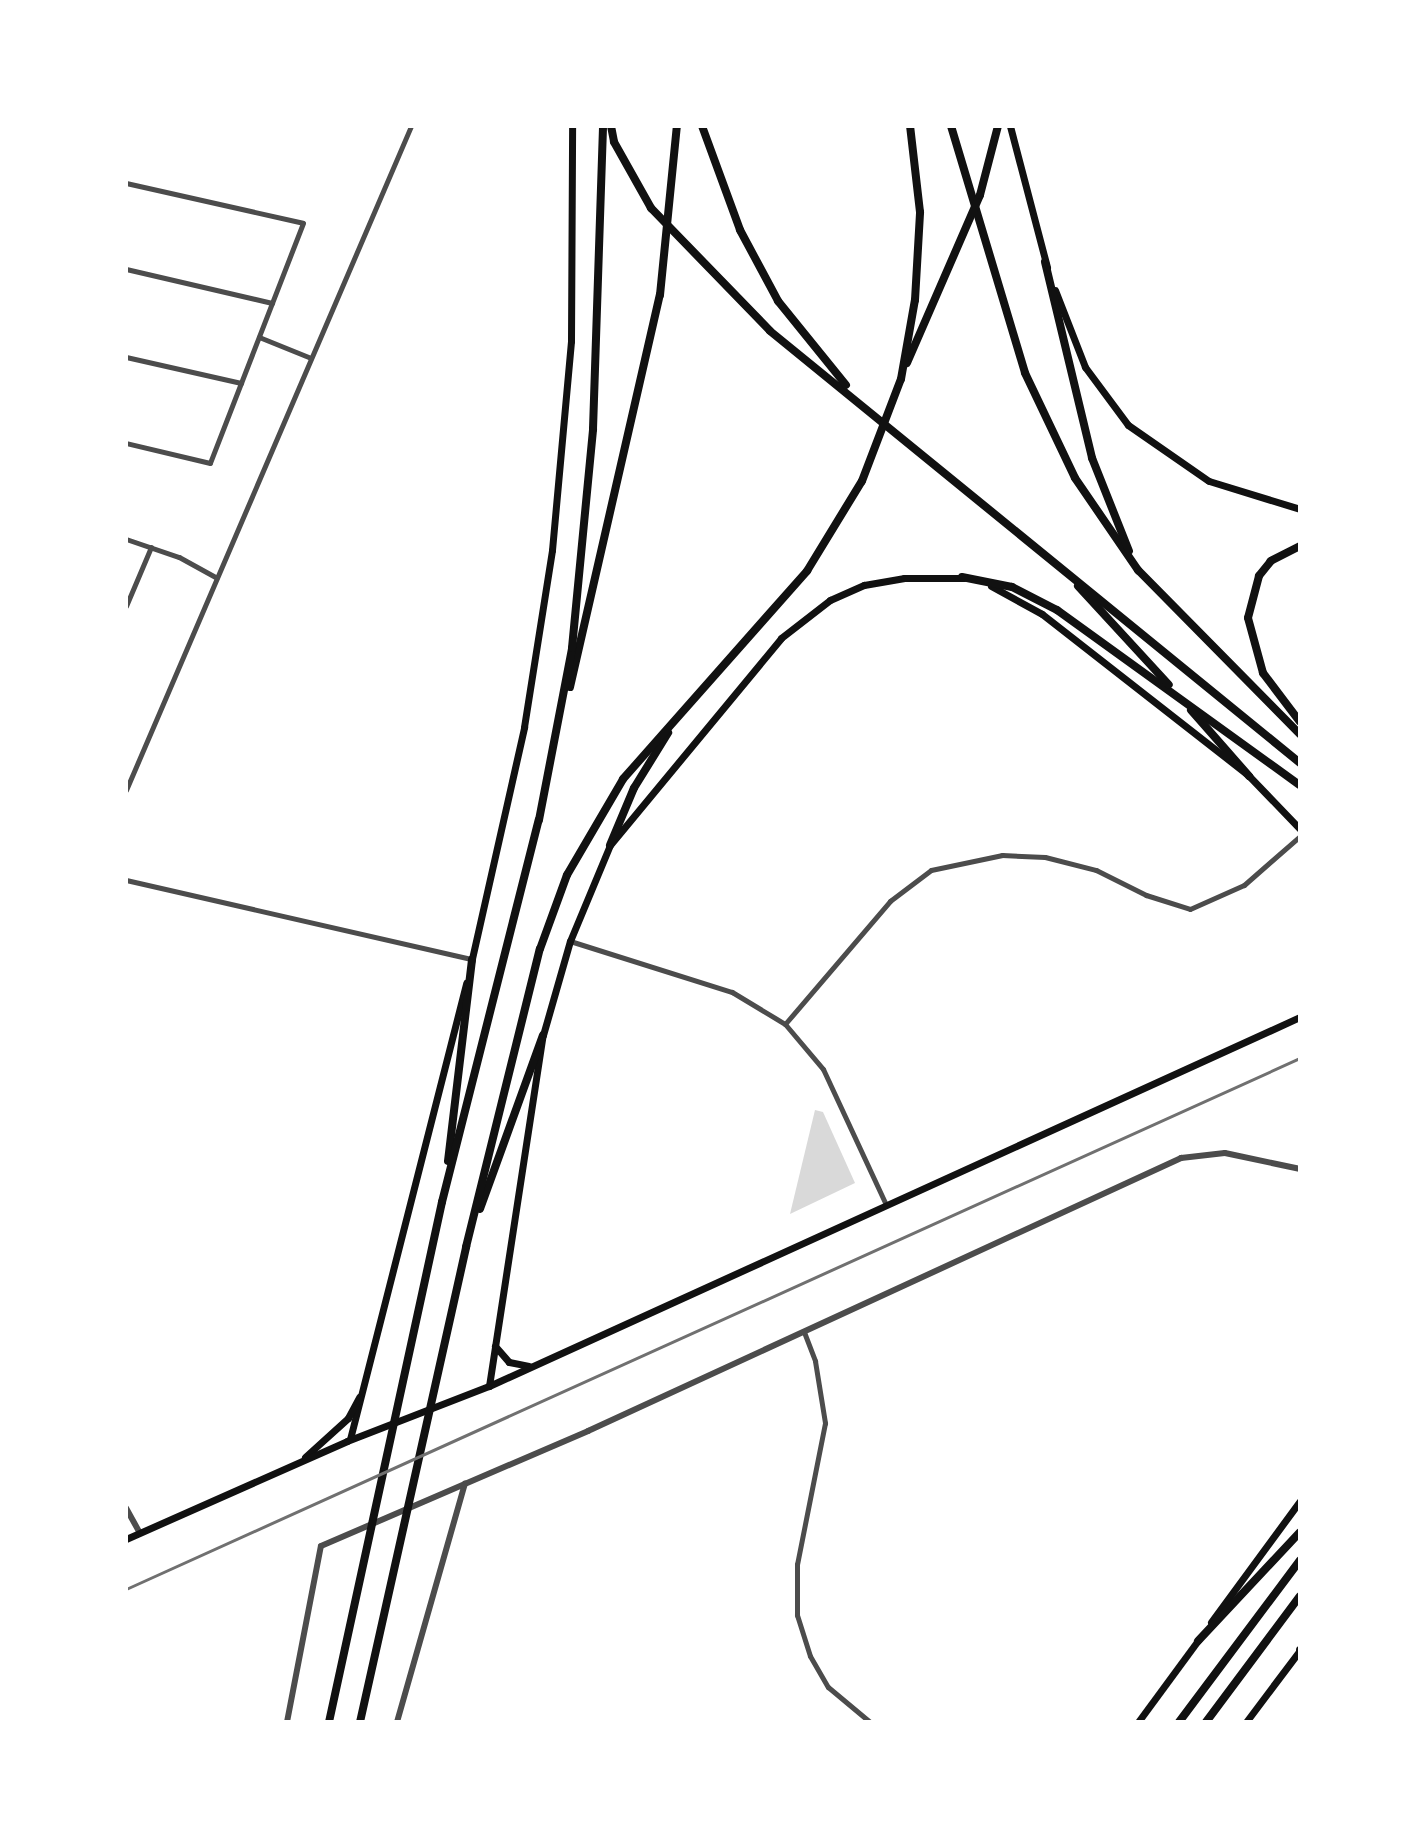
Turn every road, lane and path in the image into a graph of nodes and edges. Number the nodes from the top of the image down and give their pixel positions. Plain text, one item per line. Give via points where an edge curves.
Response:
1 (411, 126) edge
2 (572, 126) edge
3 (603, 126) edge
4 (611, 126) edge
5 (677, 126) edge
6 (702, 126) edge
7 (910, 126) edge
8 (951, 126) edge
9 (998, 126) edge
10 (1010, 126) edge
11 (126, 183) edge
12 (1045, 262) junction
13 (126, 269) edge
14 (272, 303) junction
15 (259, 337) junction
16 (126, 357) edge
17 (311, 358) junction
18 (901, 379) junction
19 (241, 383) junction
20 (870, 409) junction
21 (126, 443) edge
22 (1300, 509) edge
23 (126, 539) edge
24 (1300, 546) edge
25 (151, 547) junction
26 (1056, 561) junction
27 (1138, 570) junction
28 (962, 577) junction
29 (217, 578) junction
30 (126, 606) edge
31 (683, 710) junction
32 (1300, 722) edge
33 (1300, 734) edge
34 (1300, 763) edge
35 (1249, 776) junction
36 (1300, 785) edge
37 (126, 790) edge
38 (539, 820) junction
39 (1300, 829) edge
40 (1300, 836) edge
41 (610, 845) junction
42 (126, 880) edge
43 (570, 941) junction
44 (472, 959) junction
45 (1300, 1017) edge
46 (785, 1024) junction
47 (543, 1035) junction
48 (1300, 1169) edge
49 (442, 1202) junction
50 (886, 1206) junction
51 (466, 1247) junction
52 (804, 1332) junction
53 (495, 1346) junction
54 (531, 1367) junction
55 (489, 1386) junction
56 (359, 1397) junction
57 (350, 1439) junction
58 (300, 1461) junction
59 (465, 1483) junction
60 (1300, 1501) edge
61 (126, 1508) edge
62 (1300, 1532) edge
63 (140, 1533) junction
64 (126, 1539) edge
65 (1300, 1560) edge
66 (1300, 1596) edge
67 (1198, 1641) junction
68 (1300, 1650) edge
69 (287, 1722) edge
70 (329, 1722) edge
71 (360, 1722) edge
72 (397, 1722) edge
73 (870, 1722) edge
74 (1138, 1722) edge
75 (1179, 1722) edge
76 (1206, 1722) edge
77 (1246, 1722) edge

1 - 17 street
2 - 44 main road via 571,327 555,523 524,727
3 - 38 highway via 598,344 586,528 572,648
4 - 20 highway via 614,142 651,208 770,331
5 - 38 highway via 660,295
6 - 20 highway via 740,230 778,301
7 - 18 highway via 920,254
8 - 27 highway via 1025,373 1075,478
9 - 18 highway via 959,244
10 - 12 main road
11 - 14 street via 303,223
12 - 22 main road via 1085,367 1128,425 1209,481
12 - 27 highway via 1092,458
13 - 14 street
14 - 15 street
15 - 17 street
15 - 19 street
16 - 19 street
17 - 29 street
18 - 31 highway via 862,481 807,571
19 - 21 street via 210,463
20 - 26 highway
23 - 25 street
24 - 32 highway via 1271,561 1259,576 1248,618 1263,673
25 - 29 street
25 - 30 street
26 - 34 highway
26 - 35 highway
27 - 33 highway
28 - 35 main road via 998,588 1042,614
28 - 36 highway via 1033,597
28 - 41 main road via 904,578 864,585 830,600 781,638
29 - 37 street
31 - 41 highway via 634,788
31 - 51 highway via 623,779 567,875 540,949
35 - 39 main road
38 - 49 highway
40 - 46 street via 1244,885 1190,909 1096,870 1045,857 1002,855 931,870 890,901
41 - 43 main road
42 - 44 street
43 - 46 street via 732,992
43 - 47 main road
44 - 49 highway
44 - 56 main road
45 - 50 main road
46 - 50 street via 823,1069
47 - 51 highway
47 - 53 main road
48 - 52 street via 1225,1153 1181,1158
49 - 70 highway
50 - 54 main road
51 - 71 highway
52 - 59 street
52 - 73 street via 815,1361 825,1423 794,1595 817,1670 838,1697
53 - 54 main road via 509,1362
53 - 55 main road
54 - 55 main road
55 - 57 main road
56 - 57 main road
56 - 58 main road via 348,1418
57 - 58 main road
58 - 63 main road
59 - 69 street via 321,1546
59 - 72 street
60 - 67 main road
61 - 63 street
62 - 67 highway
63 - 64 main road
65 - 75 highway
66 - 76 highway
67 - 74 main road
68 - 77 main road

